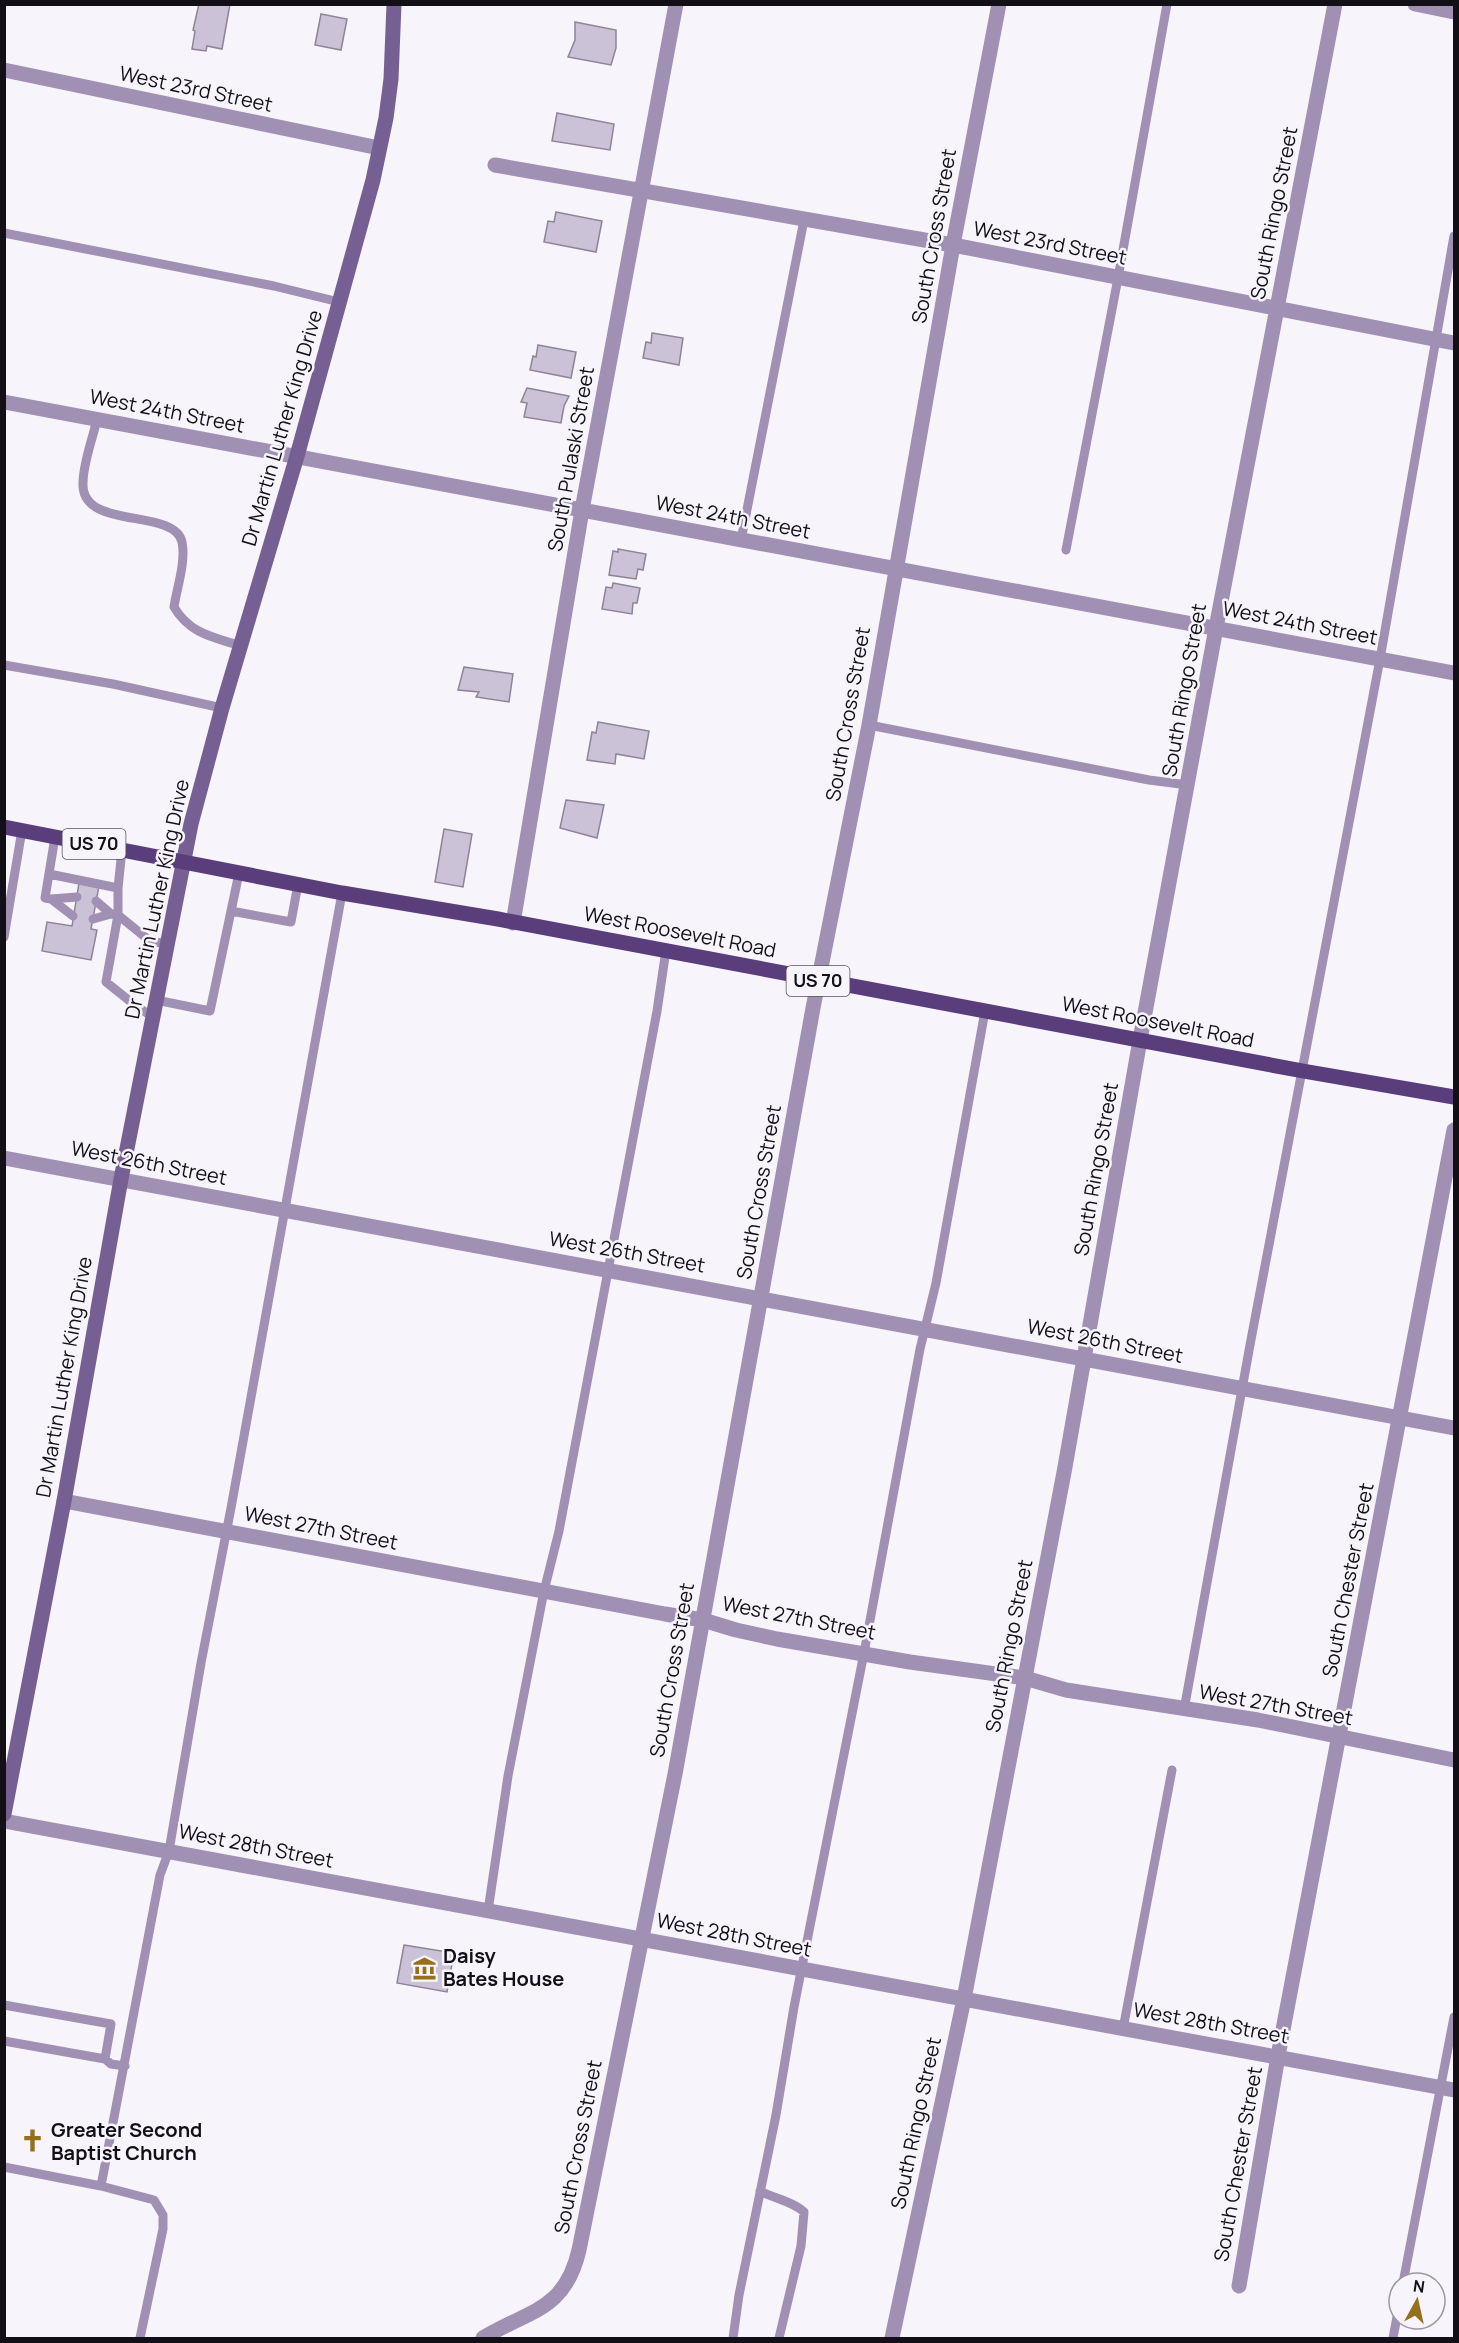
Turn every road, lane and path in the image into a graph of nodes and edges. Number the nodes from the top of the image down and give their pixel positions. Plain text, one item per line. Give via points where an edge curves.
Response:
1 (394, 4) edge
2 (676, 4) edge
3 (999, 4) edge
4 (1167, 4) edge
5 (1335, 4) edge
6 (1415, 4) edge
7 (1455, 12) edge
8 (4, 70) edge
9 (380, 148) junction
10 (495, 165) dead end
11 (641, 190) junction
12 (804, 220) junction
13 (4, 233) edge
14 (1455, 236) edge
15 (953, 245) junction
16 (1118, 278) junction
17 (339, 302) junction
18 (1277, 308) junction
19 (1437, 340) junction
20 (1455, 343) edge
21 (4, 402) edge
22 (97, 419) junction
23 (297, 456) junction
24 (582, 510) junction
25 (741, 540) junction
26 (1066, 550) dead end
27 (896, 569) junction
28 (1215, 628) junction
29 (241, 646) junction
30 (1380, 659) junction
31 (4, 665) edge
32 (1455, 673) edge
33 (222, 708) junction
34 (869, 725) junction
35 (1188, 785) junction
36 (4, 827) edge
37 (22, 830) junction
38 (55, 837) junction
39 (122, 850) junction
40 (183, 862) junction
41 (239, 873) junction
42 (49, 874) junction
43 (298, 884) junction
44 (118, 888) junction
45 (342, 893) junction
46 (77, 897) dead end
47 (51, 899) junction
48 (96, 901) dead end
49 (231, 911) junction
50 (114, 915) junction
51 (73, 916) dead end
52 (93, 919) dead end
53 (513, 923) junction
54 (4, 937) edge
55 (167, 944) junction
56 (666, 950) junction
57 (819, 981) junction
58 (156, 1000) junction
59 (985, 1011) junction
60 (153, 1017) junction
61 (1140, 1040) junction
62 (1303, 1071) junction
63 (1455, 1097) edge
64 (1455, 1130) edge
65 (4, 1158) edge
66 (121, 1179) junction
67 (284, 1209) junction
68 (608, 1270) junction
69 (760, 1298) junction
70 (926, 1329) junction
71 (1085, 1359) junction
72 (1242, 1389) junction
73 (1400, 1418) junction
74 (1455, 1428) edge
75 (64, 1501) junction
76 (226, 1532) junction
77 (544, 1591) junction
78 (703, 1620) junction
79 (864, 1653) junction
80 (1025, 1678) junction
81 (1184, 1710) junction
82 (1339, 1736) junction
83 (1455, 1760) edge
84 (1172, 1770) dead end
85 (4, 1814) edge
86 (4, 1821) edge
87 (169, 1851) junction
88 (488, 1911) junction
89 (641, 1938) junction
90 (801, 1970) junction
91 (964, 1999) junction
92 (4, 2005) edge
93 (1455, 2017) edge
94 (1123, 2029) junction
95 (4, 2041) edge
96 (1278, 2056) junction
97 (105, 2059) junction
98 (125, 2066) junction
99 (1448, 2089) edge
100 (4, 2167) edge
101 (101, 2186) junction
102 (760, 2191) junction
103 (1406, 2271) edge
104 (1239, 2286) dead end
105 (140, 2338) edge
106 (483, 2338) edge
107 (733, 2338) edge
108 (778, 2338) edge
109 (892, 2338) edge

1 - 9 street, Dr Martin Luther King Drive via 391,79
2 - 11 street, South Pulaski Street
3 - 15 street, South Cross Street
4 - 16 lane
5 - 18 street, South Ringo Street
6 - 7 street
8 - 9 street, West 23rd Street
9 - 17 street, Dr Martin Luther King Drive
10 - 11 street, West 23rd Street
11 - 12 street, West 23rd Street
11 - 24 street, South Pulaski Street
12 - 15 street, West 23rd Street
12 - 25 lane
13 - 17 lane
14 - 19 lane
15 - 16 street, West 23rd Street
15 - 27 street, South Cross Street
16 - 18 street, West 23rd Street
16 - 26 lane
17 - 23 street, Dr Martin Luther King Drive
18 - 19 street, West 23rd Street
18 - 28 street, South Ringo Street
19 - 20 street, West 23rd Street
19 - 30 lane
21 - 22 street, West 24th Street
22 - 23 street, West 24th Street
22 - 29 lane via 82,483 86,496 111,514 166,526 177,533 183,558 174,607 181,619 201,633
23 - 24 street, West 24th Street
23 - 29 street, Dr Martin Luther King Drive
24 - 25 street, West 24th Street
24 - 53 street, South Pulaski Street
25 - 27 street, West 24th Street
27 - 28 street, West 24th Street
27 - 34 street, South Cross Street
28 - 30 street, West 24th Street
28 - 35 street, South Ringo Street
29 - 33 street, Dr Martin Luther King Drive
30 - 32 street, West 24th Street
30 - 62 lane
31 - 33 lane
33 - 40 street, Dr Martin Luther King Drive
34 - 35 lane
34 - 57 street, South Cross Street
35 - 61 street, South Ringo Street
36 - 37 main road, West Roosevelt Road / US 70
37 - 38 main road, West Roosevelt Road / US 70
37 - 54 lane
38 - 39 main road, West Roosevelt Road / US 70
38 - 42 lane
39 - 40 main road, West Roosevelt Road / US 70
39 - 44 lane
40 - 41 main road, West Roosevelt Road / US 70
40 - 55 street, Dr Martin Luther King Drive
41 - 43 main road, West Roosevelt Road / US 70
41 - 49 lane
42 - 44 lane
42 - 47 lane via 45,898
43 - 45 main road, West Roosevelt Road / US 70
43 - 49 lane via 291,922
44 - 50 lane
45 - 53 main road, West Roosevelt Road / US 70
45 - 67 lane
46 - 47 lane
47 - 51 lane
48 - 50 lane
49 - 58 lane via 210,1011
50 - 52 lane
50 - 55 lane via 150,941
50 - 60 lane via 106,982
53 - 56 main road, West Roosevelt Road / US 70
55 - 58 street, Dr Martin Luther King Drive
56 - 57 main road, West Roosevelt Road / US 70
56 - 68 lane
57 - 59 main road, West Roosevelt Road / US 70
57 - 69 street, South Cross Street
58 - 60 street, Dr Martin Luther King Drive
59 - 61 main road, West Roosevelt Road / US 70
59 - 70 lane
60 - 66 street, Dr Martin Luther King Drive
61 - 62 main road, West Roosevelt Road / US 70
61 - 71 street, South Ringo Street
62 - 63 main road, West Roosevelt Road / US 70
62 - 72 lane
64 - 73 street, South Chester Street
65 - 66 street, West 26th Street
66 - 67 street, West 26th Street
66 - 75 street, Dr Martin Luther King Drive
67 - 68 street, West 26th Street
67 - 76 lane
68 - 69 street, West 26th Street
68 - 77 lane
69 - 70 street, West 26th Street
69 - 78 street, South Cross Street
70 - 71 street, West 26th Street
70 - 79 lane
71 - 72 street, West 26th Street
71 - 80 street, South Ringo Street
72 - 73 street, West 26th Street
72 - 81 lane
73 - 74 street, West 26th Street
73 - 82 street, South Chester Street
75 - 76 street, West 27th Street
75 - 85 street, Dr Martin Luther King Drive
76 - 77 street, West 27th Street
76 - 87 lane
77 - 78 street, West 27th Street
77 - 88 lane via 508,1776
78 - 79 street, West 27th Street via 777,1639
78 - 89 street, South Cross Street
79 - 80 street, West 27th Street
79 - 90 lane
80 - 81 street, West 27th Street via 1066,1690
80 - 91 street, South Ringo Street
81 - 82 street, West 27th Street
82 - 83 street, West 27th Street
82 - 96 street, South Chester Street
84 - 94 lane
86 - 87 street, West 28th Street
87 - 88 street, West 28th Street
87 - 98 lane via 161,1871
88 - 89 street, West 28th Street
89 - 90 street, West 28th Street
89 - 106 street, South Cross Street via 575,2267 554,2300
90 - 91 street, West 28th Street
90 - 102 lane
91 - 94 street, West 28th Street
91 - 109 street, South Ringo Street
92 - 97 lane via 111,2024
93 - 99 lane
94 - 96 street, West 28th Street
95 - 97 lane
96 - 99 street, West 28th Street
96 - 104 street, South Chester Street
97 - 98 lane
98 - 101 lane
99 - 103 lane
100 - 101 lane
101 - 105 lane via 154,2200 163,2214
102 - 107 lane
102 - 108 lane via 804,2212 801,2246

